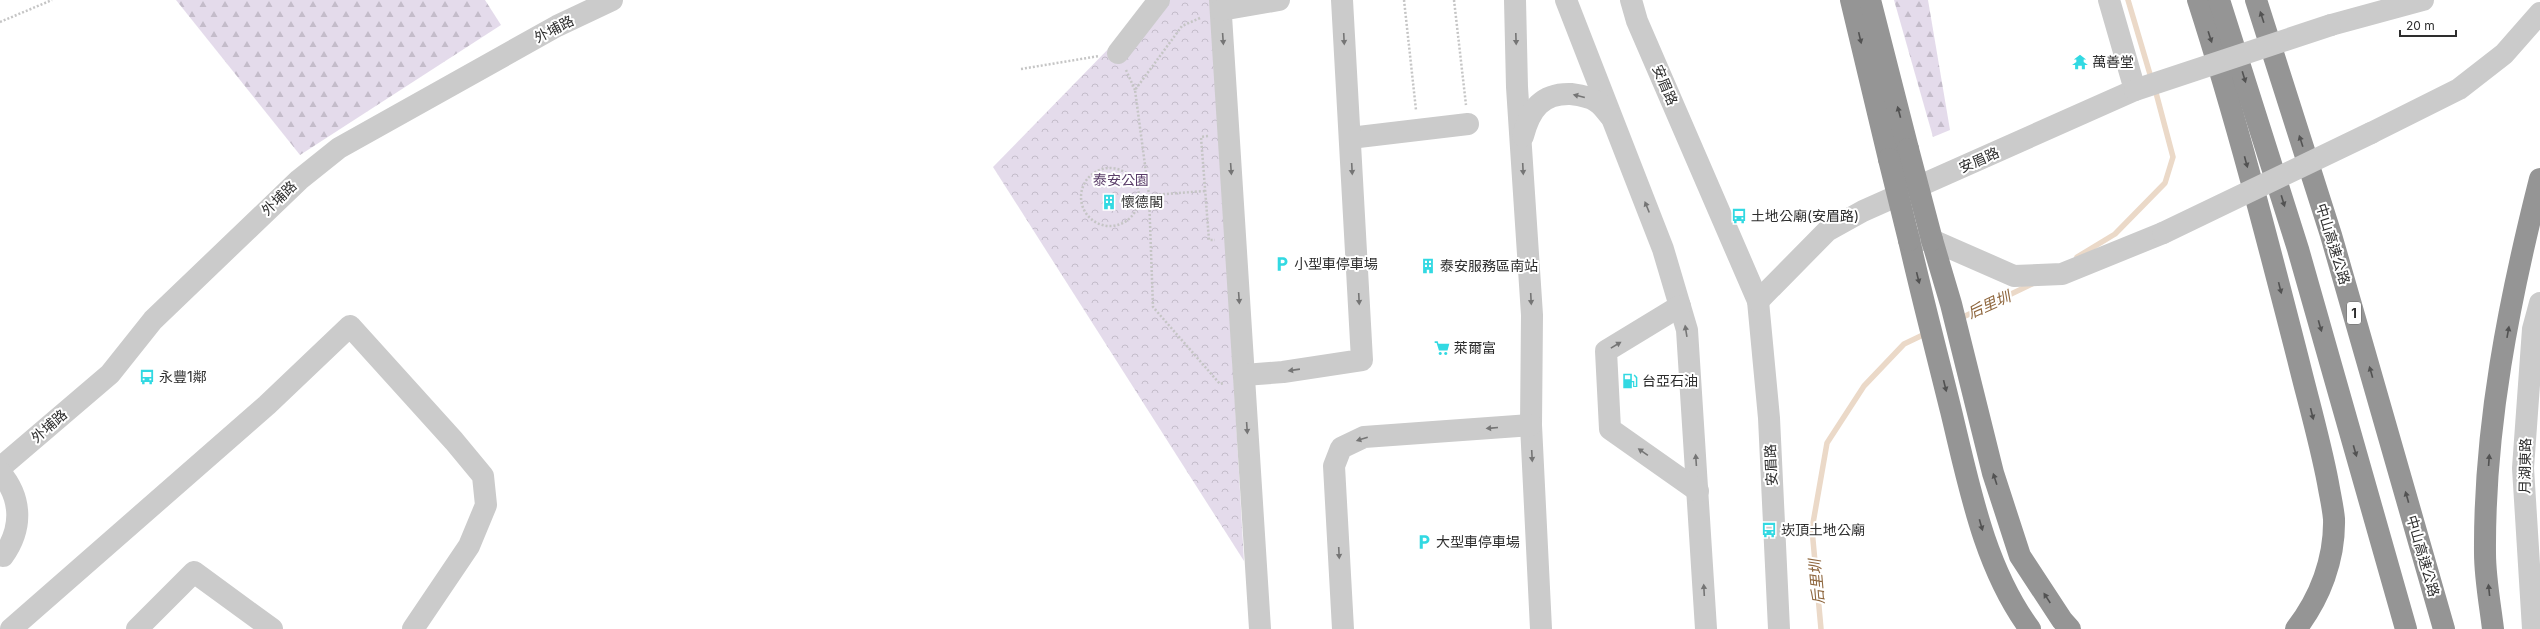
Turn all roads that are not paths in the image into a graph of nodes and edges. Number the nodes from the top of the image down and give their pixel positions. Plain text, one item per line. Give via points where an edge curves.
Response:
1 (612, 0) edge
2 (1159, 0) edge
3 (1280, 0) edge
4 (1342, 0) edge
5 (1515, 0) edge
6 (1566, 0) edge
7 (1631, 0) edge
8 (1851, 0) edge
9 (1870, 0) edge
10 (2108, 0) edge
11 (2198, 0) edge
12 (2220, 0) edge
13 (2256, 0) edge
14 (2423, 0) edge
15 (1221, 5) edge
16 (2540, 13) edge
17 (1118, 53) road end
18 (2136, 90) junction
19 (1611, 116) junction
20 (1468, 124) road end
21 (1350, 138) junction
22 (1521, 141) junction
23 (2540, 179) edge
24 (1909, 240) junction
25 (1932, 240) junction
26 (1758, 301) junction
27 (2540, 303) edge
28 (1680, 306) junction
29 (1244, 375) junction
30 (1530, 425) junction
31 (0, 468) edge
32 (0, 472) edge
33 (1698, 491) junction
34 (1, 554) edge
35 (11, 629) edge
36 (137, 629) edge
37 (272, 629) edge
38 (413, 629) edge
39 (1260, 629) edge
40 (1343, 629) edge
41 (1541, 629) edge
42 (1706, 629) edge
43 (1779, 629) edge
44 (2030, 629) edge
45 (2070, 629) edge
46 (2296, 629) edge
47 (2406, 629) edge
48 (2444, 629) edge
49 (2493, 629) edge
50 (2533, 629) edge

1 - 31 street, 外埔路 via 557,26 339,148 299,180 153,320 110,374
2 - 17 street
3 - 15 street
4 -> 21 street
5 -> 22 street
6 - 19 street
7 - 26 street, 安眉路 via 1637,21
8 -> 24 highway, bridge
25 -> 9 highway, bridge
10 - 18 street
11 -> 46 highway via 2226,87 2271,255 2323,460 2334,518 2333,539 2321,590
12 -> 47 highway via 2298,250
48 -> 13 highway, 中山高速公路 / 1 via 2331,235
14 - 18 street, 安眉路, bridge via 2331,25
15 -> 29 street
16 - 25 street, bridge via 2504,54 2460,89 2163,233 2062,274 2014,276
18 - 26 street, 安眉路 via 1863,211 1827,231
19 -> 22 street via 1597,102 1578,94 1556,93 1539,103 1530,116
28 -> 19 street via 1663,249
20 - 21 street
21 -> 29 street via 1362,360
22 -> 30 street via 1532,315
49 -> 23 highway via 2485,555 2492,416 2523,247
24 - 25 street
24 -> 44 highway via 1964,467 1988,548 2015,609
45 -> 25 highway via 2020,556 1993,473 1951,304
26 - 43 street, 安眉路 via 1769,425
27 - 50 street, 月湖東路 via 2533,329 2523,468
33 -> 28 street via 1687,330
33 -> 28 street via 1610,429 1606,351
29 -> 39 street
30 -> 40 street via 1364,437 1341,448 1334,466
30 -> 41 street
32 - 34 street via 11,485 18,526 13,542
42 -> 33 street
35 - 38 street via 267,405 350,326 483,476 486,506 470,546
36 - 37 street via 194,572

